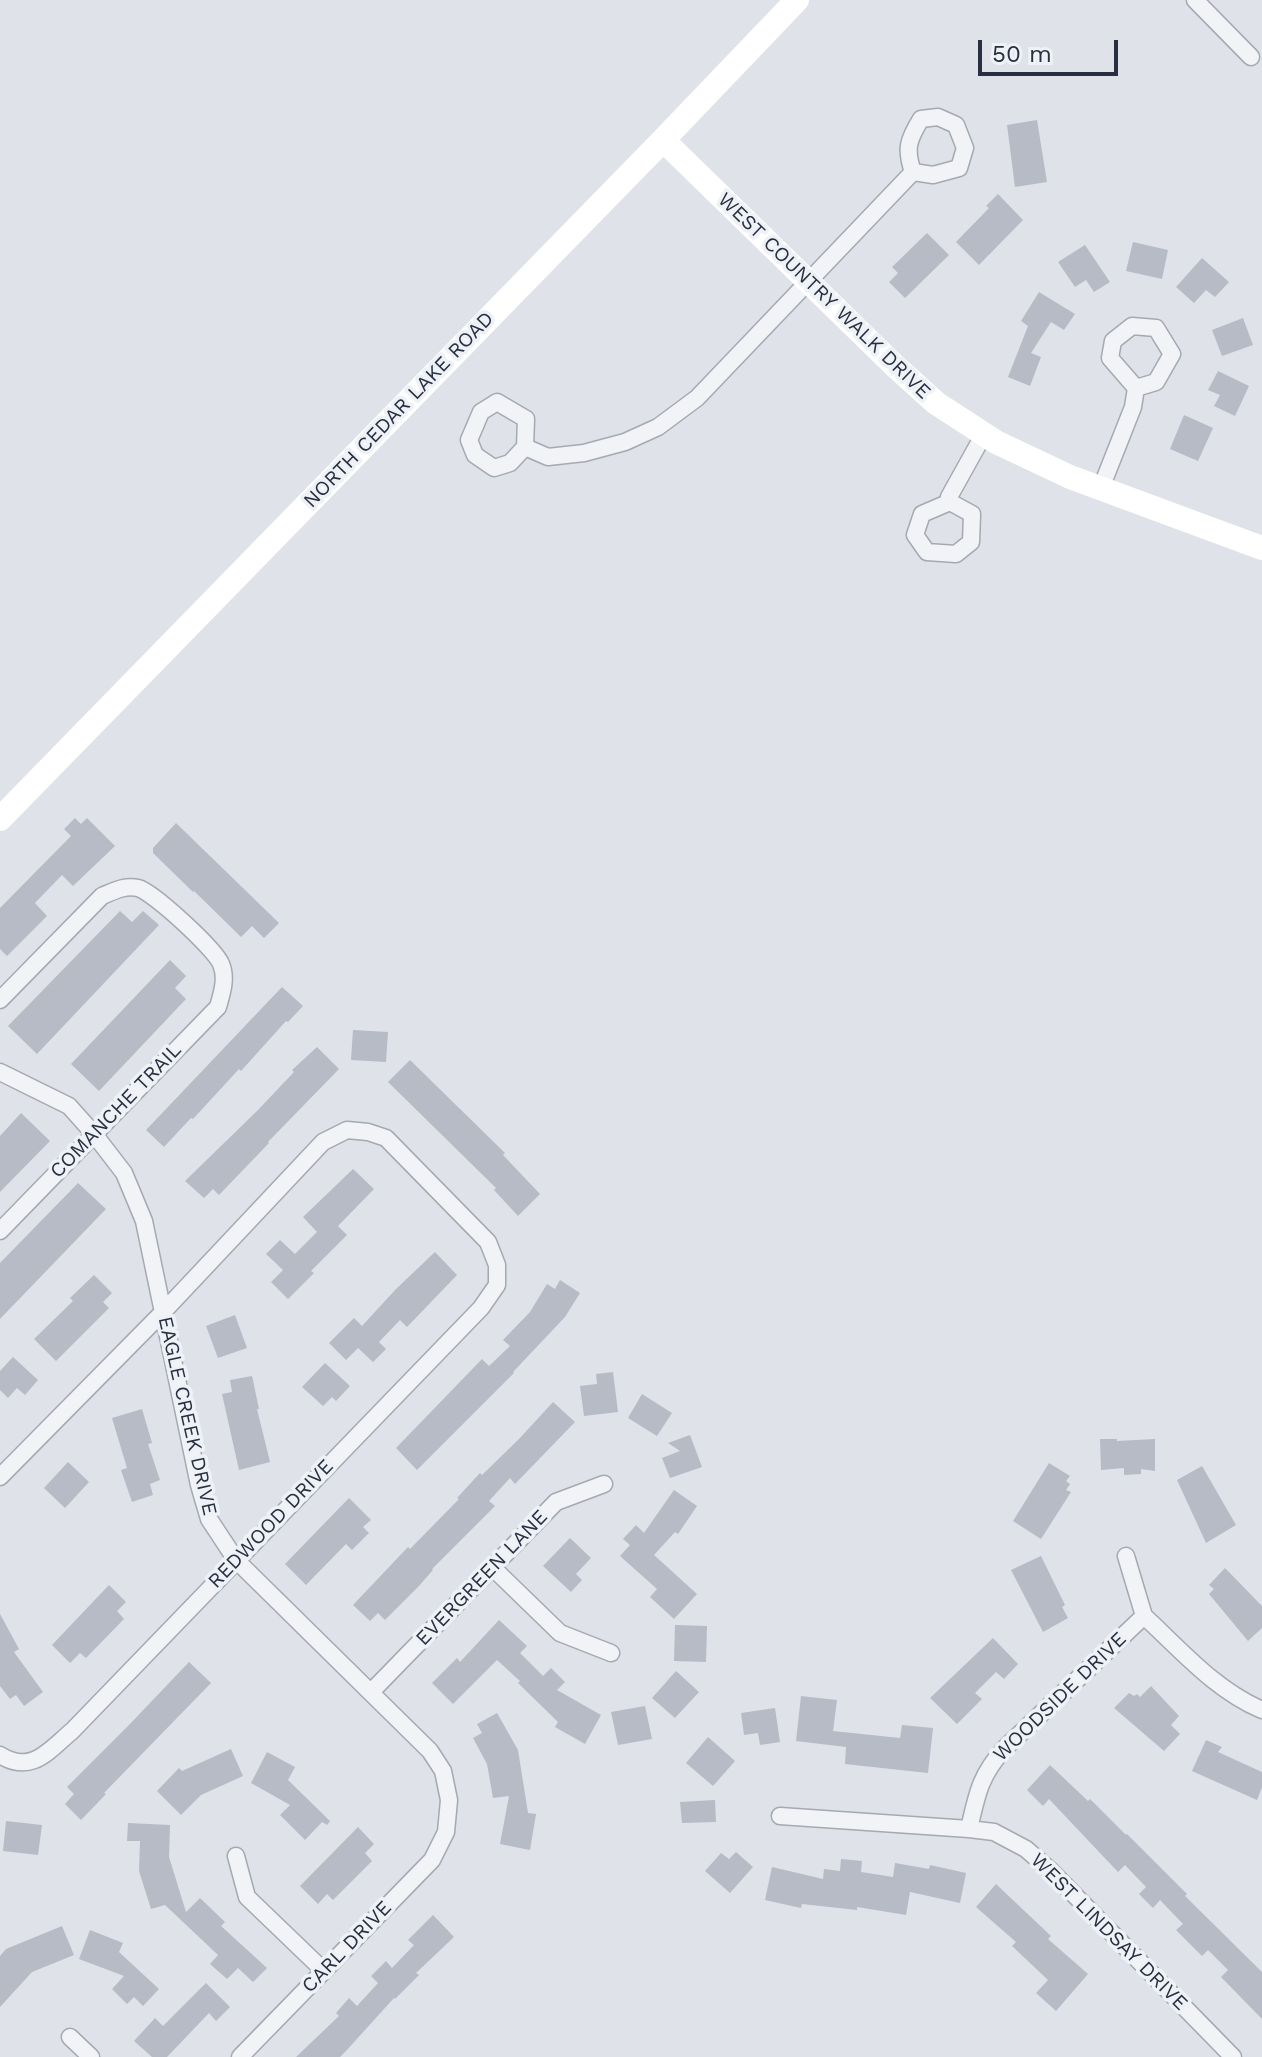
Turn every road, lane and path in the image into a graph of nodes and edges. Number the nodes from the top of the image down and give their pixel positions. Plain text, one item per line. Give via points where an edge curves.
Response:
1 (797, 0) edge
2 (1195, 0) edge
3 (1251, 57) dead end
4 (663, 140) junction
5 (913, 172) dead end
6 (809, 283) junction
7 (1136, 388) dead end
8 (984, 434) junction
9 (525, 447) dead end
10 (1101, 488) junction
11 (950, 502) dead end
12 (1262, 548) edge
13 (0, 819) edge
14 (0, 1000) edge
15 (0, 1072) edge
16 (94, 1134) junction
17 (0, 1231) edge
18 (163, 1312) junction
19 (0, 1477) edge
20 (604, 1484) dead end
21 (1126, 1556) dead end
22 (236, 1560) junction
23 (492, 1567) junction
24 (1144, 1616) junction
25 (611, 1653) dead end
26 (371, 1692) junction
27 (1262, 1710) edge
28 (0, 1755) edge
29 (780, 1816) dead end
30 (969, 1829) junction
31 (446, 1832) joint
32 (236, 1856) dead end
33 (324, 1971) junction
34 (70, 2037) dead end
35 (91, 2057) edge
36 (240, 2057) edge
37 (1233, 2057) edge

1 - 4 main road, NORTH CEDAR LAKE ROAD
2 - 3 street
4 - 6 main road, WEST COUNTRY WALK DRIVE
4 - 13 main road, NORTH CEDAR LAKE ROAD
5 - 6 street
6 - 8 main road, WEST COUNTRY WALK DRIVE via 936,403
6 - 9 street via 697,398 658,427 584,453 548,457
7 - 10 street
8 - 10 main road, WEST COUNTRY WALK DRIVE
8 - 11 street
10 - 12 main road, WEST COUNTRY WALK DRIVE
14 - 16 street, COMANCHE TRAIL via 102,896 121,888 151,894 221,964 224,986 218,1007
15 - 16 street, EAGLE CREEK DRIVE via 69,1106
16 - 17 street, COMANCHE TRAIL
16 - 18 street, EAGLE CREEK DRIVE via 124,1173 144,1221
18 - 19 street
18 - 22 street, EAGLE CREEK DRIVE via 209,1519
18 - 22 street, REDWOOD DRIVE via 323,1142 347,1130 386,1138 488,1242 497,1265 497,1285 481,1308
20 - 23 street, EVERGREEN LANE via 556,1502
21 - 24 street
22 - 26 street, EAGLE CREEK DRIVE
22 - 28 street, REDWOOD DRIVE via 36,1762 20,1763
23 - 25 street via 560,1633
23 - 26 street, EVERGREEN LANE
24 - 27 street via 1216,1684
24 - 30 street, WOODSIDE DRIVE via 990,1764
26 - 31 street, EAGLE CREEK DRIVE via 443,1771 449,1800
29 - 30 street, WEST LINDSAY DRIVE
30 - 37 street, WEST LINDSAY DRIVE via 994,1832 1026,1849
31 - 33 street, CARL DRIVE via 432,1860
32 - 33 street via 247,1897
33 - 36 street, CARL DRIVE
34 - 35 street

